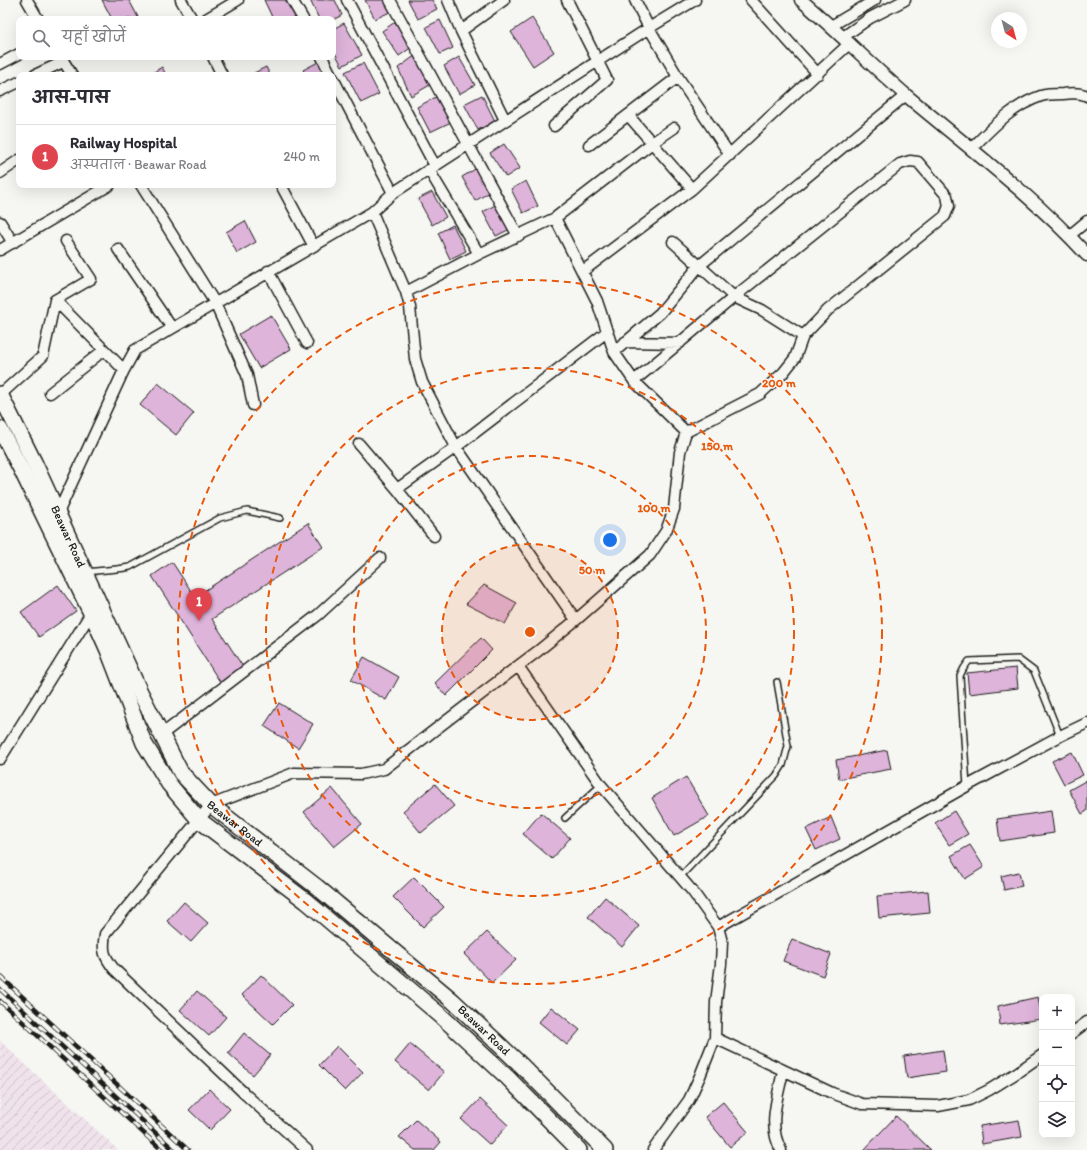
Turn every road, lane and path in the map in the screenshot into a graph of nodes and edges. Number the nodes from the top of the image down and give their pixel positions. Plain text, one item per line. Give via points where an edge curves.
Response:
1 (27, 0) edge
2 (181, 0) edge
3 (238, 0) edge
4 (292, 0) edge
5 (347, 0) edge
6 (390, 0) edge
7 (448, 0) edge
8 (504, 0) edge
9 (567, 0) edge
10 (635, 0) edge
11 (695, 0) edge
12 (751, 0) edge
13 (801, 0) edge
14 (875, 0) edge
15 (905, 0) edge
16 (36, 16) edge
17 (190, 16) edge
18 (211, 16) edge
19 (301, 16) edge
20 (831, 26) junction
21 (649, 28) junction
22 (461, 31) junction
23 (849, 43) junction
24 (16, 56) edge
25 (60, 60) edge
26 (63, 60) edge
27 (214, 60) edge
28 (324, 60) edge
29 (596, 61) junction
30 (0, 64) edge
31 (40, 72) edge
32 (70, 72) edge
33 (220, 72) edge
34 (330, 72) edge
35 (818, 74) junction
36 (678, 77) junction
37 (16, 83) edge
38 (336, 84) edge
39 (0, 91) edge
40 (906, 95) junction
41 (1087, 96) edge
42 (628, 115) junction
43 (505, 120) junction
44 (554, 126) dead end
45 (674, 128) dead end
46 (652, 142) junction
47 (468, 144) junction
48 (589, 145) dead end
49 (972, 148) junction
50 (730, 155) junction
51 (16, 162) edge
52 (432, 168) junction
53 (0, 172) edge
54 (105, 188) edge
55 (143, 188) edge
56 (283, 188) edge
57 (692, 189) junction
58 (393, 193) junction
59 (372, 212) junction
60 (555, 218) junction
61 (1087, 221) edge
62 (0, 222) edge
63 (518, 236) junction
64 (1069, 236) junction
65 (66, 241) dead end
66 (673, 242) dead end
67 (12, 243) junction
68 (313, 245) junction
69 (118, 249) dead end
70 (0, 250) edge
71 (479, 254) junction
72 (1087, 255) edge
73 (699, 266) junction
74 (268, 271) junction
75 (583, 271) junction
76 (406, 292) junction
77 (734, 297) junction
78 (55, 300) junction
79 (215, 303) junction
80 (606, 327) junction
81 (172, 328) junction
82 (803, 336) junction
83 (625, 342) junction
84 (308, 343) dead end
85 (680, 343) junction
86 (104, 350) junction
87 (614, 352) junction
88 (124, 370) junction
89 (634, 381) junction
90 (50, 393) dead end
91 (0, 395) edge
92 (253, 405) dead end
93 (0, 429) edge
94 (686, 432) junction
95 (359, 444) dead end
96 (456, 446) junction
97 (397, 489) junction
98 (52, 518) junction
99 (280, 518) dead end
100 (434, 536) dead end
101 (380, 558) dead end
102 (78, 573) junction
103 (95, 614) junction
104 (576, 620) junction
105 (114, 648) junction
106 (518, 666) junction
107 (777, 682) dead end
108 (1087, 723) edge
109 (161, 735) junction
110 (1060, 736) junction
111 (0, 759) edge
112 (601, 785) junction
113 (967, 786) junction
114 (211, 805) junction
115 (565, 818) dead end
116 (199, 820) junction
117 (682, 879) junction
118 (718, 927) junction
119 (1087, 1022) edge
120 (1075, 1031) edge
121 (715, 1038) junction
122 (1039, 1057) edge
123 (783, 1071) junction
124 (307, 1150) edge
125 (579, 1150) edge
126 (605, 1150) edge
127 (653, 1150) edge
128 (781, 1150) edge

1 - 16 street
2 - 17 street
3 - 18 street
4 - 19 street
5 - 52 street
6 - 47 street
7 - 22 street
8 - 22 street
9 - 29 street
10 - 21 street
11 - 21 street
12 - 35 street
13 - 20 street
14 - 20 street
15 - 23 street via 855,27
20 - 23 street
21 - 29 street
21 - 36 street
22 - 43 street
23 - 35 street
23 - 40 street
24 - 30 street
25 - 31 street
26 - 32 street
27 - 33 street
28 - 34 street
29 - 43 street
29 - 44 street via 606,80
35 - 50 street
36 - 42 street
36 - 50 street
37 - 39 street
38 - 58 street
40 - 49 street
40 - 73 street
41 - 49 street via 1071,93 1042,96 1001,119
42 - 46 street
42 - 48 street
43 - 47 street
45 - 46 street
46 - 57 street
46 - 60 street
47 - 52 street
47 - 63 street
49 - 64 street
50 - 57 street
51 - 53 street
52 - 58 street
52 - 71 street
54 - 67 street
55 - 79 street
56 - 68 street
57 - 75 street
58 - 59 street
59 - 68 street
59 - 76 street
60 - 63 street
60 - 75 street
61 - 64 street
62 - 67 street
63 - 71 street
64 - 72 street
65 - 78 street via 91,279
66 - 73 street
67 - 70 street
68 - 74 street
69 - 81 street
71 - 76 street
73 - 77 street
73 - 83 street via 660,313
74 - 79 street
74 - 84 street
75 - 80 street
76 - 96 street via 415,359 422,382
77 - 82 street via 762,310
77 - 82 street via 900,164 918,162 947,196 949,206 945,216 828,310
77 - 85 street
78 - 86 street
78 - 91 street via 43,356
79 - 81 street
79 - 92 street via 247,375
80 - 87 street
80 - 96 street
81 - 88 street via 135,350
82 - 94 street via 795,358 783,374 760,394
83 - 85 street
83 - 87 street
85 - 89 street
86 - 88 street
86 - 90 street
87 - 89 street
88 - 98 street
89 - 94 street
91 - 98 main road, Beawar Road via 22,436
93 - 98 main road, Beawar Road
94 - 104 street via 680,452 674,509 666,530 650,555
95 - 97 street
96 - 97 street
96 - 104 street
97 - 100 street
98 - 102 main road, Beawar Road
99 - 102 lane via 247,511 220,518 130,567
101 - 109 street via 318,616
102 - 103 main road, Beawar Road
103 - 105 main road, Beawar Road
103 - 111 street
104 - 106 street
105 - 109 main road, Beawar Road
105 - 116 main road, Beawar Road via 144,743 169,784
106 - 112 street
106 - 114 street via 384,769 361,774 294,773
107 - 117 lane via 788,746 784,765
108 - 110 street
109 - 114 main road, Beawar Road via 181,773
110 - 113 street
110 - 113 lane via 1034,671 1027,664 1018,658 969,661 960,676
112 - 115 lane
112 - 117 street
113 - 118 street
114 - 116 street
114 - 126 main road, Beawar Road via 317,886 452,1001 521,1065
116 - 124 street via 105,934 105,957 246,1095
116 - 125 main road, Beawar Road via 306,901 440,1015 508,1078
117 - 118 street
118 - 121 street via 722,942
119 - 120 street
121 - 123 street
121 - 127 street via 689,1100
122 - 123 street via 976,1097 938,1106 862,1104 832,1094
123 - 128 street via 774,1113 776,1143

